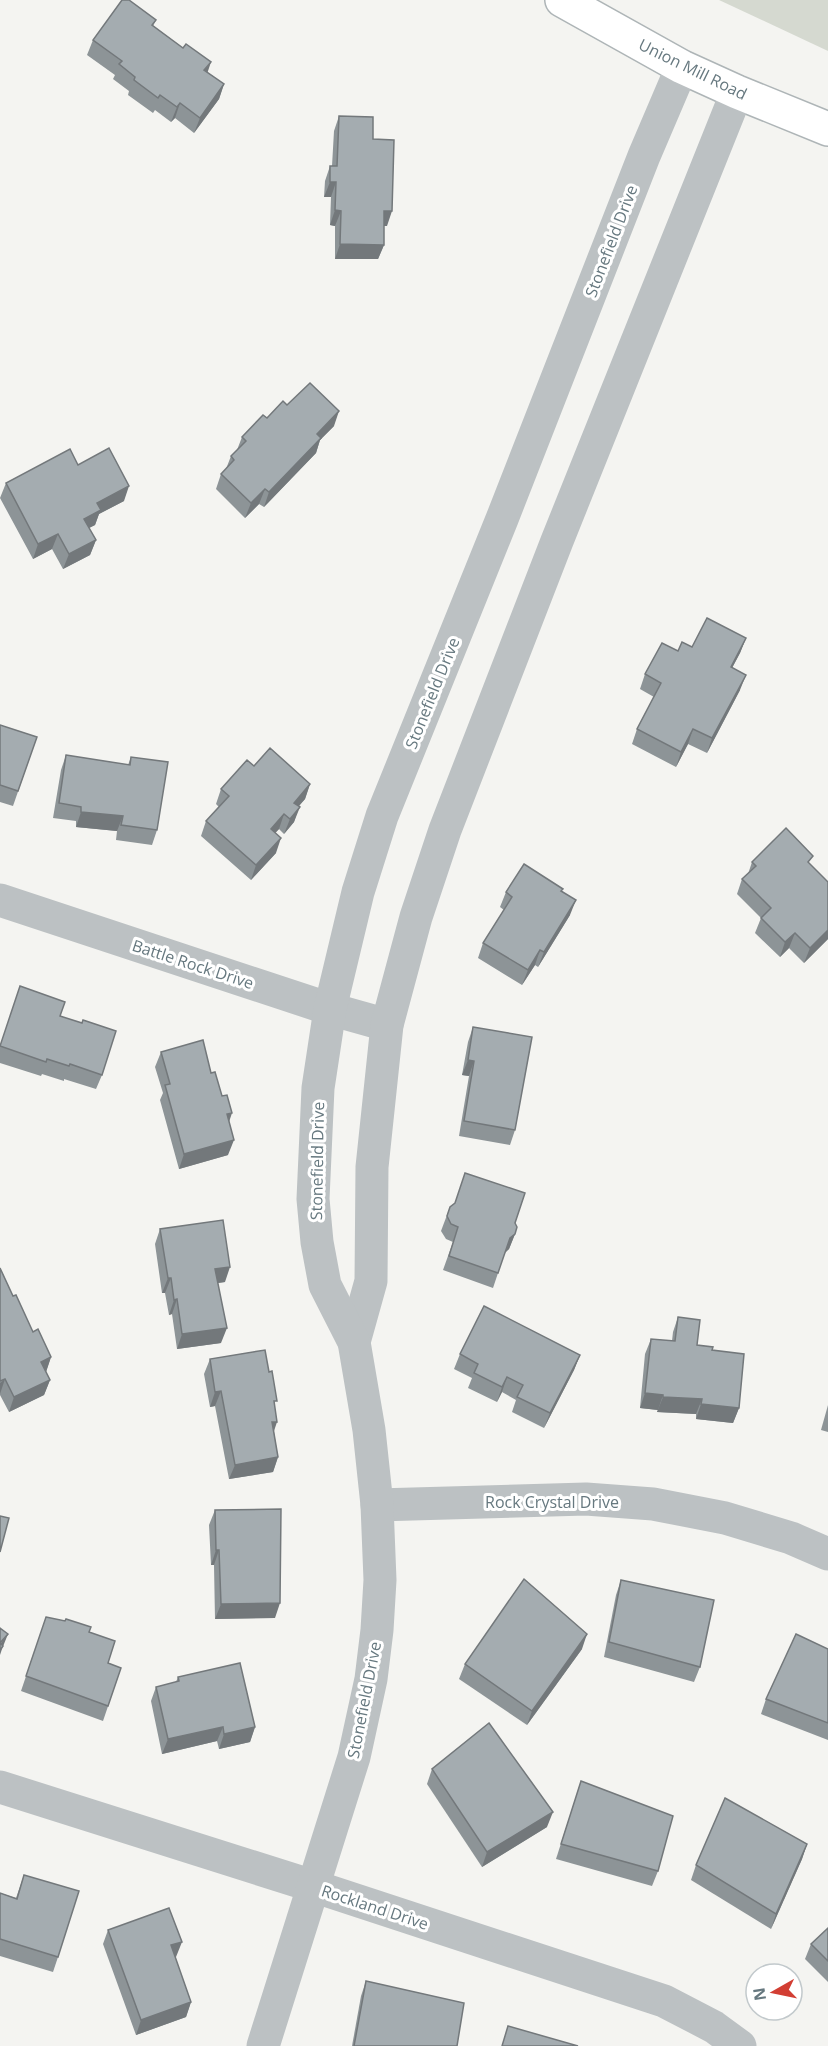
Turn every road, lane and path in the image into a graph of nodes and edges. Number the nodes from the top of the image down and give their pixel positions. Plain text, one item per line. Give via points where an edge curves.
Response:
1 (562, 0) edge
2 (599, 9) edge
3 (682, 67) junction
4 (737, 92) junction
5 (828, 129) edge
6 (0, 900) edge
7 (330, 1009) junction
8 (387, 1025) junction
9 (354, 1342) junction
10 (377, 1505) junction
11 (828, 1554) edge
12 (0, 1787) edge
13 (314, 1887) junction
14 (263, 2046) edge
15 (740, 2046) edge

1 - 2 street, Union Mill Road
2 - 3 street, Union Mill Road
3 - 4 street, Union Mill Road
3 - 7 street, Stonefield Drive via 382,816 358,892
4 - 5 street, Union Mill Road
4 - 8 street, Stonefield Drive via 445,830
6 - 7 street, Battle Rock Drive
7 - 8 street, Battle Rock Drive
7 - 9 street, Stonefield Drive via 318,1088 313,1199 325,1285
8 - 9 street, Stonefield Drive via 372,1167 371,1281
9 - 10 street, Stonefield Drive
10 - 11 street, Rock Crystal Drive via 586,1499 653,1504 725,1518
10 - 13 street, Stonefield Drive via 380,1580 371,1679 354,1757
12 - 13 street, Rockland Drive
13 - 14 street, Stonefield Drive
13 - 15 street, Rockland Drive via 664,2001 714,2026

